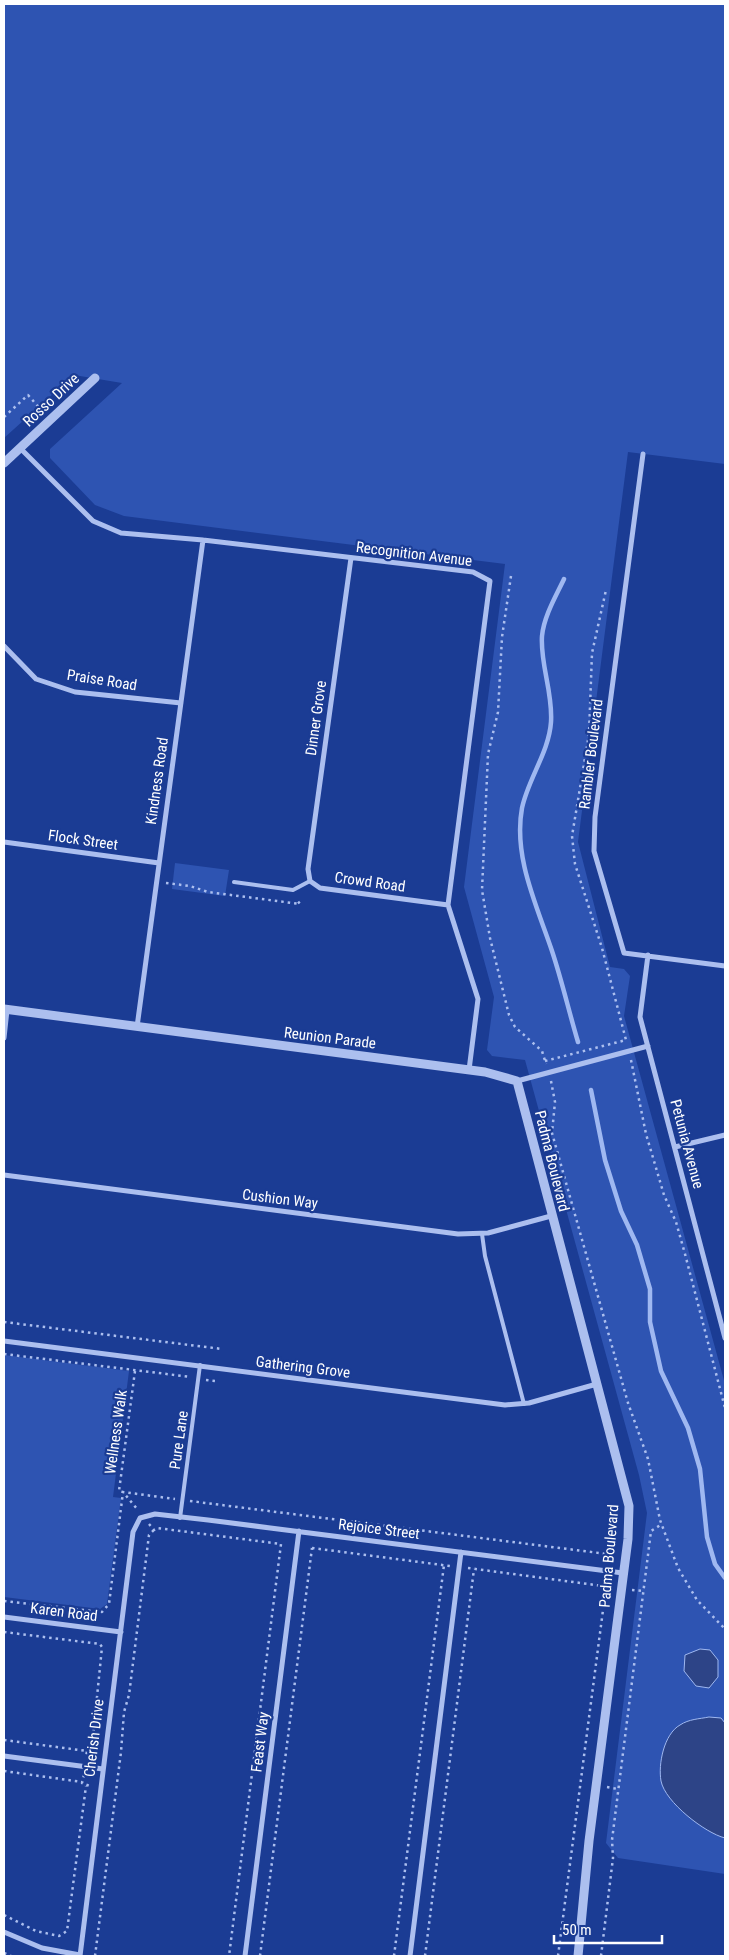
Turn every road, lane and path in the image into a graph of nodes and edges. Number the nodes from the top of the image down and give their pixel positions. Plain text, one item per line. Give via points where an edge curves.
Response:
1 (95, 378) dead end
2 (4, 417) edge
3 (51, 420) junction
4 (20, 448) junction
5 (643, 454) dead end
6 (4, 463) edge
7 (203, 540) junction
8 (351, 558) junction
9 (511, 576) dead end
10 (4, 646) edge
11 (181, 703) junction
12 (4, 842) edge
13 (159, 863) junction
14 (310, 881) junction
15 (157, 882) junction
16 (234, 882) dead end
17 (289, 889) junction
18 (448, 905) junction
19 (648, 955) junction
20 (725, 966) edge
21 (6, 1009) edge
22 (137, 1027) junction
23 (4, 1038) edge
24 (626, 1040) dead end
25 (648, 1046) junction
26 (629, 1051) junction
27 (469, 1070) junction
28 (548, 1073) junction
29 (517, 1081) junction
30 (725, 1135) edge
31 (675, 1147) junction
32 (4, 1174) edge
33 (551, 1216) junction
34 (482, 1234) junction
35 (722, 1316) edge
36 (4, 1322) edge
37 (725, 1338) edge
38 (4, 1341) edge
39 (222, 1349) dead end
40 (4, 1354) edge
41 (200, 1365) junction
42 (135, 1371) junction
43 (199, 1378) junction
44 (214, 1381) dead end
45 (597, 1384) junction
46 (524, 1404) junction
47 (725, 1408) edge
48 (123, 1492) junction
49 (182, 1500) junction
50 (180, 1518) junction
51 (135, 1524) joint
52 (662, 1524) junction
53 (154, 1530) dead end
54 (299, 1531) junction
55 (211, 1535) dead end
56 (612, 1537) dead end
57 (281, 1544) junction
58 (298, 1547) junction
59 (312, 1548) junction
60 (461, 1552) junction
61 (607, 1554) junction
62 (444, 1565) junction
63 (459, 1567) junction
64 (474, 1569) junction
65 (605, 1570) junction
66 (623, 1573) junction
67 (603, 1586) junction
68 (4, 1600) edge
69 (4, 1617) edge
70 (725, 1629) edge
71 (4, 1632) edge
72 (121, 1632) junction
73 (4, 1740) edge
74 (87, 1751) junction
75 (4, 1756) edge
76 (85, 1766) junction
77 (103, 1769) junction
78 (4, 1771) edge
79 (82, 1782) junction
80 (86, 1786) junction
81 (100, 1789) junction
82 (116, 1789) junction
83 (4, 1915) edge
84 (4, 1932) edge
85 (4, 1953) edge
86 (11, 1956) edge
87 (80, 1956) edge
88 (95, 1956) edge
89 (229, 1956) edge
90 (245, 1956) edge
91 (260, 1956) edge
92 (394, 1956) edge
93 (410, 1956) edge
94 (425, 1956) edge
95 (558, 1956) edge
96 (578, 1956) edge
97 (601, 1956) edge

1 - 3 street, Rosso Drive
2 - 3 path via 28,395
3 - 4 street, Rosso Drive
4 - 6 street, Rosso Drive
4 - 7 street, Recognition Avenue via 93,521 121,533
5 - 19 street, Rambler Boulevard via 594,851 624,953
7 - 8 street, Recognition Avenue
7 - 11 street, Kindness Road
8 - 14 street, Dinner Grove via 308,869
8 - 18 street, Recognition Avenue via 474,572 490,581
9 - 28 path via 502,637 501,689 488,754 482,890 509,1015 515,1027 542,1051
10 - 11 street, Praise Road via 36,679 75,692
11 - 13 street, Kindness Road
12 - 13 street, Flock Street
13 - 15 street, Kindness Road
14 - 17 lane
14 - 18 street, Crowd Road via 320,888
15 - 17 path via 300,904
15 - 22 street, Kindness Road
16 - 17 lane
18 - 27 street, Recognition Avenue via 478,999
19 - 20 street, Rambler Boulevard
19 - 25 street, Petunia Avenue via 640,1017
21 - 22 street, Reunion Parade
21 - 23 street
22 - 27 street, Reunion Parade
24 - 26 path
25 - 26 street, Reunion Parade
25 - 31 street, Petunia Avenue
26 - 28 street, Reunion Parade
26 - 47 path via 646,1134 664,1195 676,1222
27 - 29 street, Reunion Parade
28 - 29 street, Reunion Parade
28 - 52 path via 555,1102 552,1133 628,1403 648,1460
29 - 33 street, Padma Boulevard
30 - 31 street
31 - 35 street, Petunia Avenue
32 - 34 street, Cushion Way via 449,1233
33 - 34 street, Cushion Way
33 - 45 street, Padma Boulevard
34 - 46 lane
35 - 37 street, Petunia Avenue
36 - 39 path
38 - 41 street, Gathering Grove
40 - 42 path
41 - 43 lane, Pure Lane
41 - 46 street, Gathering Grove via 495,1404
42 - 43 path
42 - 48 path, Wellness Walk via 119,1492
43 - 44 path
43 - 49 lane, Pure Lane
45 - 46 street, Gathering Grove
45 - 66 street, Padma Boulevard via 629,1506
48 - 49 path
48 - 68 path via 109,1604 102,1612
49 - 50 lane, Pure Lane
49 - 61 path
50 - 51 street, Rejoice Street via 146,1515
50 - 54 street, Rejoice Street
51 - 72 street, Cherish Drive
52 - 70 path via 678,1568 697,1600
52 - 97 path via 651,1531 612,1840 614,1858
53 - 82 path via 149,1535
54 - 58 street, Feast Way
54 - 60 street, Rejoice Street
55 - 57 path
56 - 61 path via 610,1555
57 - 58 path
57 - 89 path
58 - 59 path
58 - 90 street, Feast Way
59 - 62 path
59 - 91 path
60 - 63 street
60 - 65 street, Rejoice Street
61 - 65 path
62 - 63 path
62 - 92 path
63 - 64 path
63 - 93 street
64 - 67 path
64 - 94 path
65 - 66 street, Rejoice Street
65 - 67 path
66 - 96 street, Padma Boulevard
67 - 95 path via 606,1587
69 - 72 street, Karen Road
71 - 74 path via 100,1644 92,1747
72 - 77 street, Cherish Drive
73 - 74 path
74 - 76 path
75 - 76 street
76 - 77 street
76 - 79 path
77 - 81 street, Cherish Drive
78 - 79 path
79 - 80 path
80 - 81 path
80 - 83 path via 67,1931 59,1936 36,1930
81 - 82 path
81 - 87 street, Cherish Drive
82 - 88 path
84 - 87 street via 42,1948
85 - 86 path

